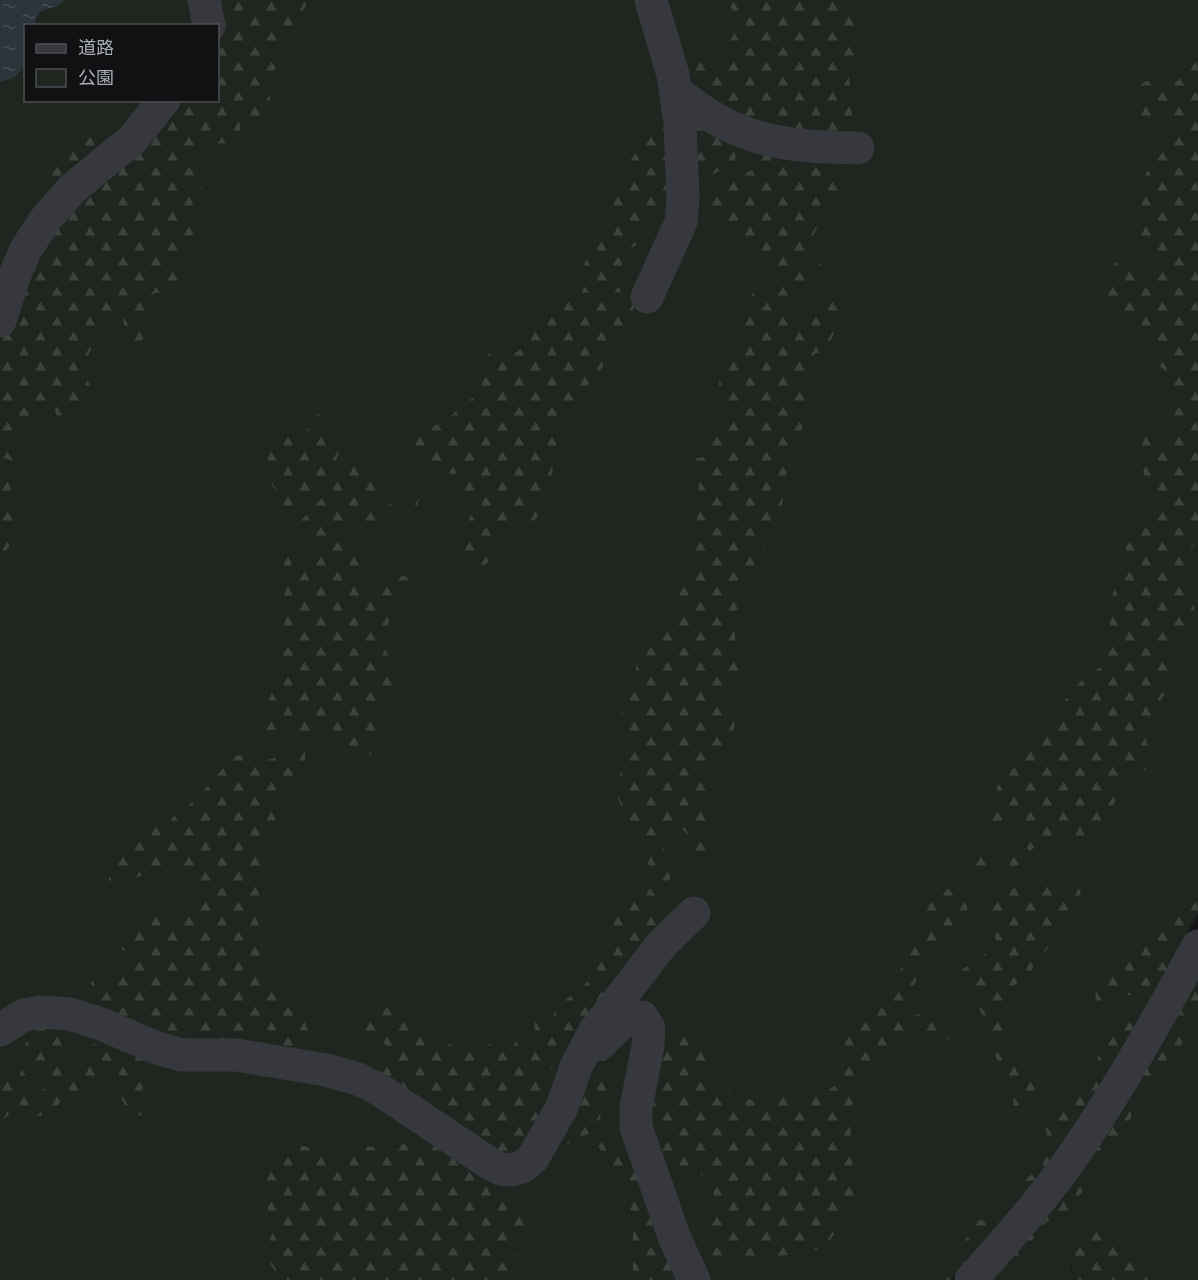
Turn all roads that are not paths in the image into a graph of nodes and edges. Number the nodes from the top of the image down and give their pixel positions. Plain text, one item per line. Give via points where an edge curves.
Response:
1 (651, 0) edge
2 (675, 90) junction
3 (163, 102) edge
4 (858, 148) dead end
5 (647, 297) dead end
6 (0, 321) edge
7 (694, 913) dead end
8 (1198, 946) edge
9 (0, 1030) edge
10 (576, 1067) junction
11 (694, 1280) edge
12 (971, 1280) edge

1 - 2 street
2 - 4 street via 719,122 765,140 810,147
2 - 5 street via 682,155 681,222
3 - 6 street via 133,139 72,189 45,220 25,251
7 - 10 street via 641,969 594,1032
8 - 12 street via 1141,1049 1076,1151
9 - 10 street via 24,1015 70,1014 182,1054 236,1055 326,1070 380,1090 489,1163 512,1170 532,1158 562,1107
10 - 11 street via 621,1023 642,1017 649,1028 636,1127 675,1239

